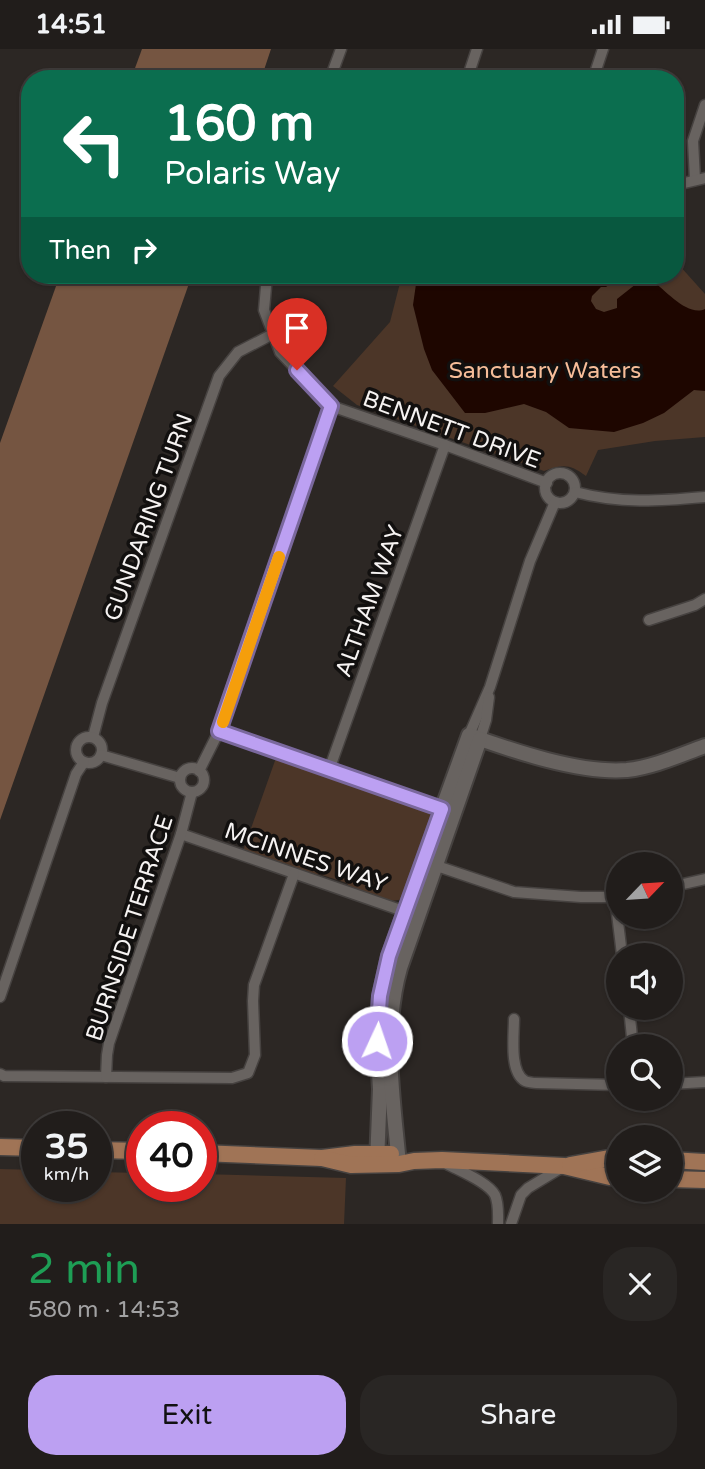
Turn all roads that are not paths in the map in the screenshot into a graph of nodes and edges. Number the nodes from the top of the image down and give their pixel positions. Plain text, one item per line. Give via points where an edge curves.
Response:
1 (341, 49) edge
2 (477, 49) edge
3 (603, 49) edge
4 (333, 70) edge
5 (470, 70) edge
6 (596, 70) edge
7 (705, 105) edge
8 (700, 178) edge
9 (266, 284) edge
10 (273, 334) junction
11 (331, 406) junction
12 (445, 445) junction
13 (547, 483) junction
14 (575, 492) junction
15 (705, 497) edge
16 (555, 502) junction
17 (705, 599) edge
18 (649, 620) dead end
19 (219, 731) junction
20 (93, 737) junction
21 (475, 737) junction
22 (705, 745) edge
23 (101, 755) junction
24 (85, 762) junction
25 (329, 770) junction
26 (200, 771) junction
27 (180, 778) junction
28 (192, 792) junction
29 (448, 811) junction
30 (181, 834) junction
31 (429, 863) junction
32 (294, 874) junction
33 (705, 879) edge
34 (683, 884) edge
35 (606, 897) edge
36 (412, 914) junction
37 (0, 997) edge
38 (514, 1019) dead end
39 (0, 1074) edge
40 (106, 1077) junction
41 (705, 1082) edge
42 (683, 1083) edge
43 (606, 1085) edge
44 (386, 1091) junction
45 (0, 1147) edge
46 (21, 1148) edge
47 (217, 1154) edge
48 (606, 1158) edge
49 (378, 1159) junction
50 (404, 1160) junction
51 (442, 1160) junction
52 (683, 1161) edge
53 (705, 1162) edge
54 (564, 1165) junction
55 (606, 1176) edge
56 (683, 1179) edge
57 (705, 1180) edge
58 (498, 1224) edge
59 (511, 1224) edge

1 - 4 street
2 - 5 street
3 - 6 street
7 - 8 street via 693,141
9 - 10 street, BENNETT DRIVE via 264,310
10 - 11 street, BENNETT DRIVE via 280,352
10 - 20 street, GUNDARING TURN via 238,352 219,376
11 - 12 street, BENNETT DRIVE
11 - 19 street, BURNSIDE TERRACE
12 - 13 street, BENNETT DRIVE
12 - 25 street, ALTHAM WAY
13 - 14 street, BENNETT DRIVE via 551,476 564,473 575,484
13 - 16 street, BENNETT DRIVE via 547,496
14 - 15 street, BENNETT DRIVE via 648,502
14 - 16 street via 565,503
16 - 21 street via 530,561 490,687 486,720
17 - 18 street
19 - 25 street
19 - 26 street, BURNSIDE TERRACE
20 - 23 street via 102,747
20 - 24 street, GUNDARING TURN via 82,739 77,746 78,756
21 - 22 street via 595,770 657,764
21 - 29 street
23 - 24 street
23 - 27 street
24 - 37 street, GUNDARING TURN via 76,774
25 - 29 street
26 - 27 street via 188,769
26 - 28 street, BURNSIDE TERRACE via 202,786
27 - 28 street, BURNSIDE TERRACE via 181,786
28 - 30 street, BURNSIDE TERRACE
29 - 31 street
30 - 32 street, MCINNES WAY
30 - 40 street, BURNSIDE TERRACE via 109,1044
31 - 35 street via 514,892
31 - 36 street
32 - 36 street, MCINNES WAY
32 - 40 street via 254,985 255,1055 248,1073 232,1079
33 - 34 street
36 - 44 street via 385,1008 390,1029
38 - 43 street via 514,1066 526,1081
39 - 40 street
41 - 42 street
44 - 49 street
44 - 50 street
45 - 46 main road
47 - 49 main road via 322,1158 351,1165
48 - 54 main road
49 - 50 main road
50 - 51 main road
51 - 54 main road
51 - 58 street via 495,1194
52 - 53 main road
54 - 55 main road
54 - 59 street via 521,1195
56 - 57 main road

